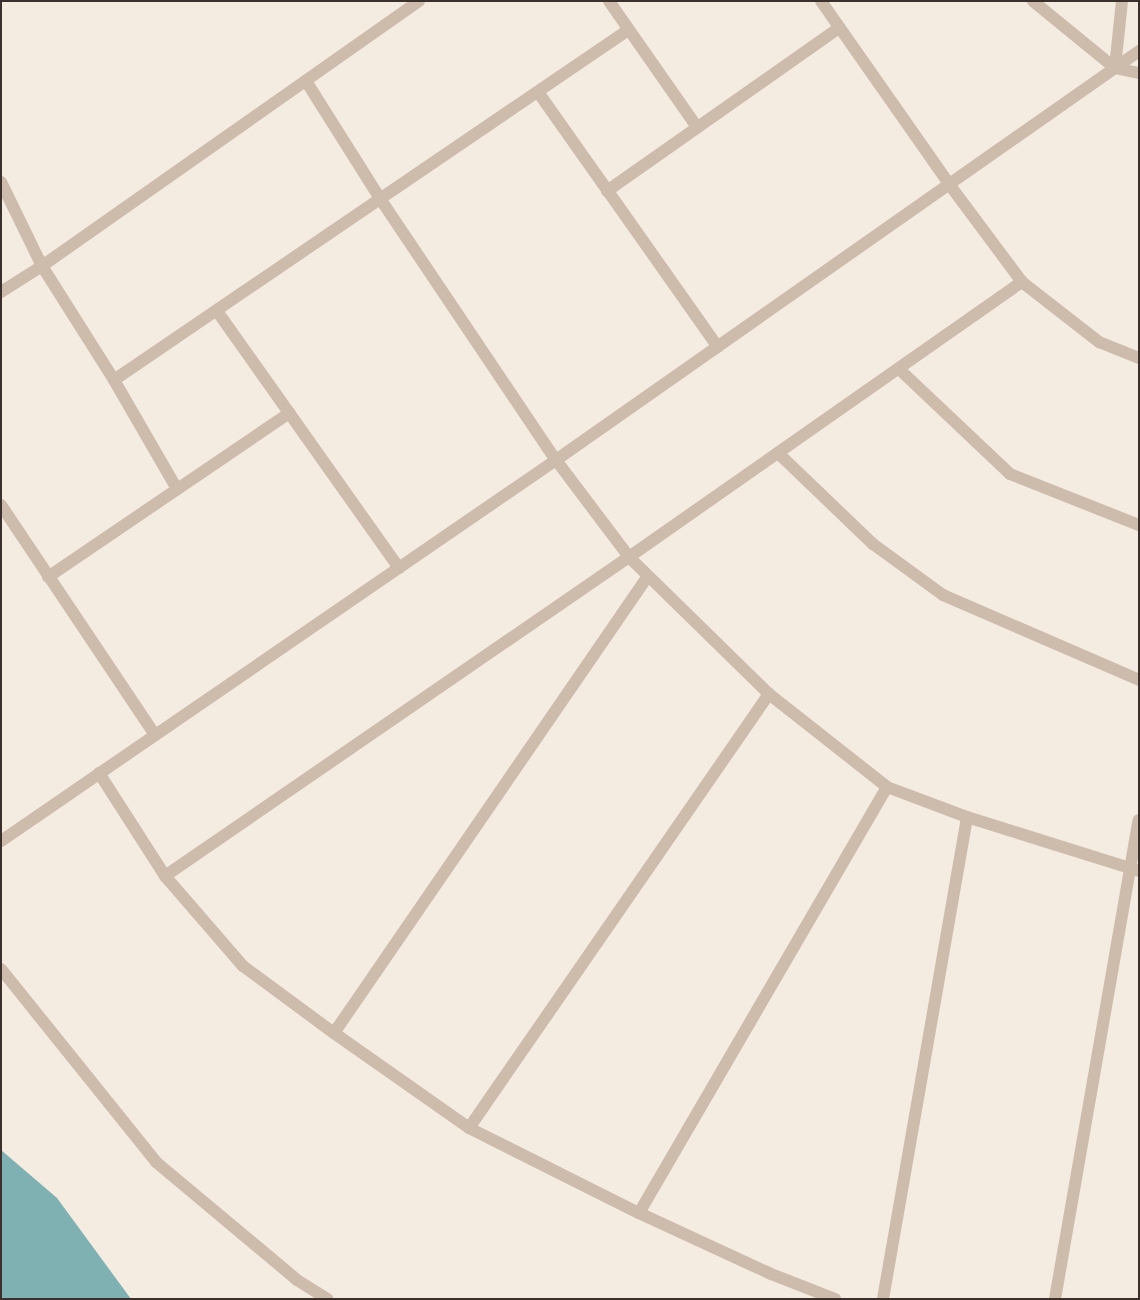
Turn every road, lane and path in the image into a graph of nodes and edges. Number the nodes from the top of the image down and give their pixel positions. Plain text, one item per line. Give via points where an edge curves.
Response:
1 (420, 1) edge
2 (609, 1) edge
3 (821, 1) edge
4 (1033, 1) edge
5 (1122, 1) edge
6 (839, 28) junction
7 (628, 30) junction
8 (1139, 52) edge
9 (1115, 68) junction
10 (1139, 74) edge
11 (306, 81) junction
12 (538, 92) junction
13 (698, 127) junction
14 (1, 182) edge
15 (949, 184) junction
16 (607, 191) junction
17 (380, 200) junction
18 (42, 266) junction
19 (1022, 282) junction
20 (1, 292) edge
21 (217, 311) junction
22 (718, 347) junction
23 (1139, 358) edge
24 (898, 369) junction
25 (114, 380) junction
26 (289, 413) junction
27 (778, 453) junction
28 (556, 460) junction
29 (177, 489) junction
30 (1, 505) edge
31 (1139, 525) edge
32 (630, 557) junction
33 (399, 568) junction
34 (48, 576) junction
35 (648, 576) junction
36 (1139, 680) edge
37 (769, 694) junction
38 (155, 735) junction
39 (99, 773) junction
40 (887, 787) junction
41 (967, 817) junction
42 (1139, 820) edge
43 (3, 836) edge
44 (1134, 871) edge
45 (165, 876) junction
46 (1, 969) edge
47 (334, 1033) junction
48 (469, 1128) junction
49 (639, 1213) junction
50 (328, 1299) edge
51 (835, 1299) edge
52 (883, 1299) edge
53 (1055, 1299) edge

1 - 11 street
2 - 7 street
3 - 6 street
4 - 9 street
5 - 9 street
6 - 13 street
6 - 15 street
7 - 12 street
7 - 13 street
8 - 9 street
9 - 10 street
9 - 15 street
11 - 17 street
11 - 18 street
12 - 16 street
12 - 17 street
13 - 16 street
14 - 18 street
15 - 19 street
15 - 22 street
16 - 22 street
17 - 21 street
17 - 28 street
18 - 20 street
18 - 25 street
19 - 23 street via 1099,342
19 - 24 street
21 - 25 street
21 - 26 street
22 - 28 street
24 - 27 street
24 - 31 street via 1010,474
25 - 29 street
26 - 29 street
26 - 33 street
27 - 32 street
27 - 36 street via 873,544 943,595
28 - 32 street
28 - 33 street
29 - 34 street
30 - 34 street
32 - 35 street
32 - 45 street
33 - 38 street
34 - 38 street
35 - 37 street
35 - 47 street
37 - 40 street
37 - 48 street
38 - 39 street
39 - 43 street
39 - 45 street
40 - 41 street
40 - 49 street
41 - 44 street
41 - 52 street
42 - 44 street
44 - 53 street
45 - 47 street via 243,966
46 - 50 street via 156,1162 297,1280
47 - 48 street
48 - 49 street
49 - 51 street

